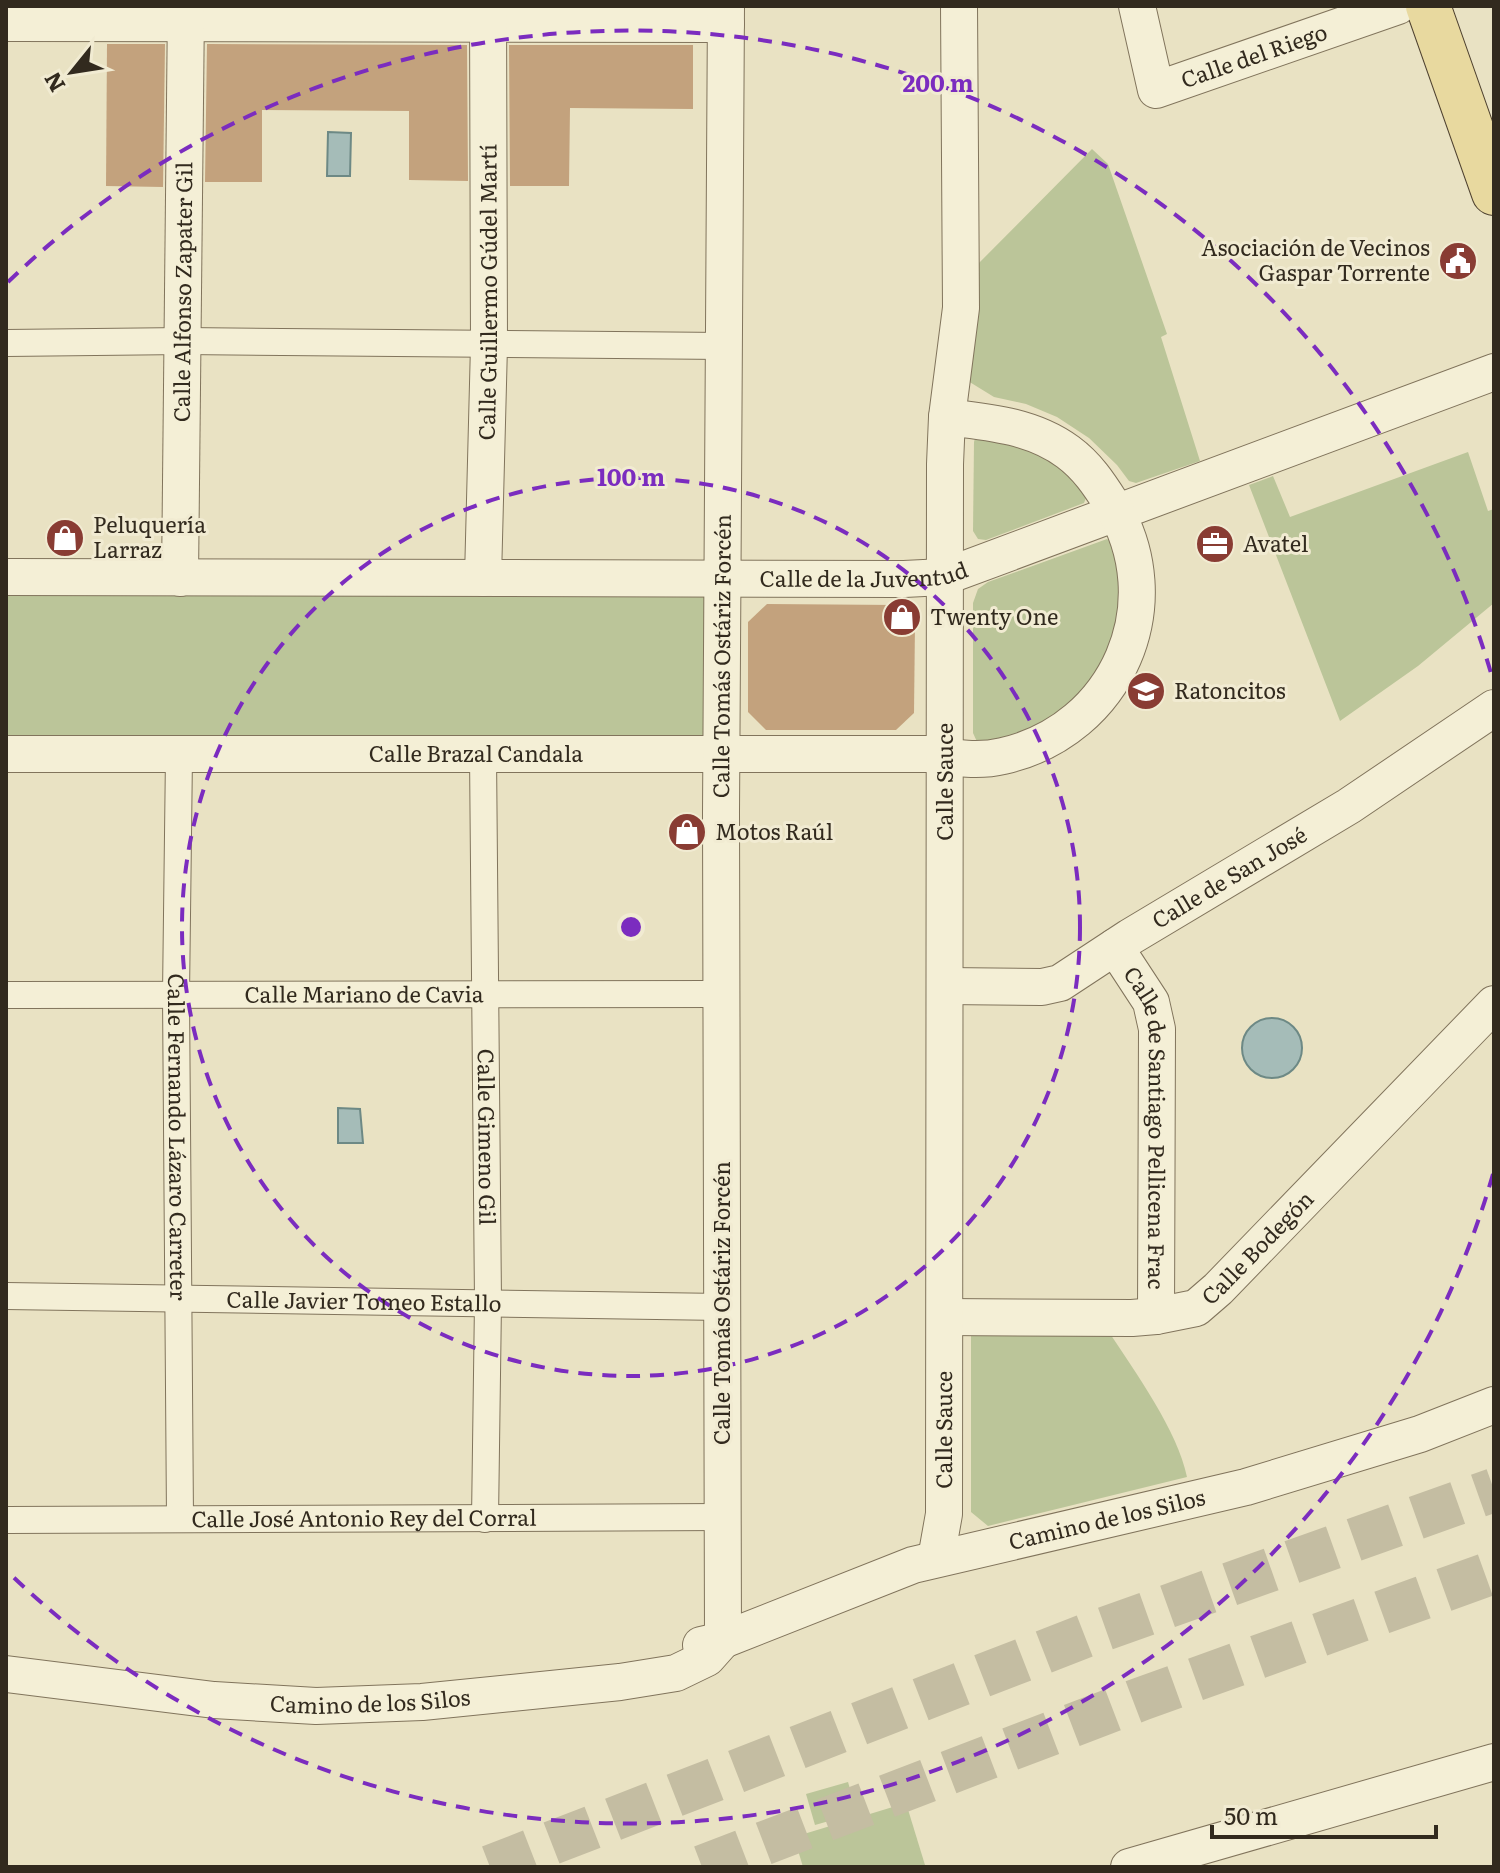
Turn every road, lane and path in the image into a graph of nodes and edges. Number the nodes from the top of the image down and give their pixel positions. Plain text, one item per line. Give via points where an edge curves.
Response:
1 (959, 6) edge
2 (1137, 6) edge
3 (1398, 6) edge
4 (1428, 6) edge
5 (488, 15) edge
6 (726, 15) edge
7 (186, 16) edge
8 (6, 23) edge
9 (1494, 193) edge
10 (184, 341) junction
11 (6, 343) edge
12 (489, 345) junction
13 (724, 346) junction
14 (1494, 372) edge
15 (947, 417) junction
16 (1117, 512) junction
17 (6, 577) edge
18 (944, 577) junction
19 (180, 578) junction
20 (483, 578) junction
21 (723, 579) junction
22 (1494, 708) edge
23 (6, 754) edge
24 (179, 755) junction
25 (483, 755) junction
26 (722, 756) junction
27 (946, 757) junction
28 (1115, 947) junction
29 (946, 986) junction
30 (484, 994) junction
31 (722, 994) junction
32 (6, 995) edge
33 (176, 995) junction
34 (1494, 1004) edge
35 (6, 1296) edge
36 (178, 1298) junction
37 (488, 1302) junction
38 (722, 1307) junction
39 (1156, 1316) junction
40 (945, 1317) junction
41 (1494, 1405) edge
42 (723, 1517) junction
43 (180, 1518) junction
44 (485, 1519) junction
45 (6, 1520) edge
46 (936, 1559) junction
47 (723, 1640) junction
48 (6, 1651) edge
49 (6, 1674) edge
50 (1494, 1762) edge
51 (1129, 1867) edge

1 - 15 street, Calle Sauce via 961,308
2 - 3 street, Calle del Riego via 1156,90
4 - 9 main road
5 - 6 street
5 - 7 street
5 - 12 street, Calle Guillermo Gúdel Martí
6 - 13 street, Calle Tomás Ostáriz Forcén
7 - 8 street
7 - 10 street, Calle Alfonso Zapater Gil
10 - 11 street
10 - 12 street
10 - 19 street, Calle Alfonso Zapater Gil
12 - 13 street
12 - 20 street, Calle Guillermo Gúdel Martí
13 - 21 street, Calle Tomás Ostáriz Forcén
14 - 16 street, Calle de la Juventud
15 - 16 street, Calle Brazal Candala via 1005,424 1054,444 1088,469
15 - 18 street, Calle Sauce
16 - 18 street, Calle de la Juventud
16 - 27 street, Calle Brazal Candala via 1134,552 1138,596 1129,645 1105,691 1056,734 1024,750 985,759
17 - 19 street, Calle de la Juventud
18 - 21 street, Calle de la Juventud
18 - 27 street, Calle Sauce
19 - 20 street, Calle de la Juventud
20 - 21 street, Calle de la Juventud
21 - 26 street, Calle Tomás Ostáriz Forcén
22 - 28 street, Calle de San José via 1349,806
23 - 24 street, Calle Brazal Candala
24 - 25 street, Calle Brazal Candala
24 - 33 street, Calle Fernando Lázaro Carreter
25 - 26 street, Calle Brazal Candala
25 - 30 street, Calle Gimeno Gil
26 - 27 street, Calle Brazal Candala
26 - 31 street, Calle Tomás Ostáriz Forcén
27 - 29 street, Calle Sauce
28 - 29 street, Calle de San José via 1052,986
28 - 39 street, Calle de Santiago Pellicena Frac via 1151,1002 1157,1029
29 - 40 street, Calle Sauce
30 - 31 street, Calle Mariano de Cavia
30 - 33 street, Calle Mariano de Cavia
30 - 37 street, Calle Gimeno Gil
31 - 38 street, Calle Tomás Ostáriz Forcén
32 - 33 street, Calle Mariano de Cavia
33 - 36 street, Calle Fernando Lázaro Carreter
34 - 39 street, Calle Bodegón via 1206,1301 1188,1311
35 - 36 street, Calle Javier Tomeo Estallo
36 - 37 street, Calle Javier Tomeo Estallo
36 - 43 street, Calle Fernando Lázaro Carreter
37 - 38 street, Calle Javier Tomeo Estallo
37 - 44 street, Calle Gimeno Gil
38 - 42 street, Calle Tomás Ostáriz Forcén
39 - 40 street, Calle Bodegón
40 - 46 street, Calle Sauce via 944,1514
41 - 46 street, Camino de los Silos via 1420,1434 1246,1487
42 - 44 street, Calle José Antonio Rey del Corral
42 - 47 street, Calle Tomás Ostáriz Forcén
43 - 44 street, Calle José Antonio Rey del Corral
43 - 45 street, Calle José Antonio Rey del Corral
46 - 47 street, Camino de los Silos
47 - 48 street, Camino de los Silos via 545,1668 319,1683 117,1668
47 - 49 street, Camino de los Silos via 707,1658 676,1673 422,1702 316,1706 214,1700
50 - 51 street

